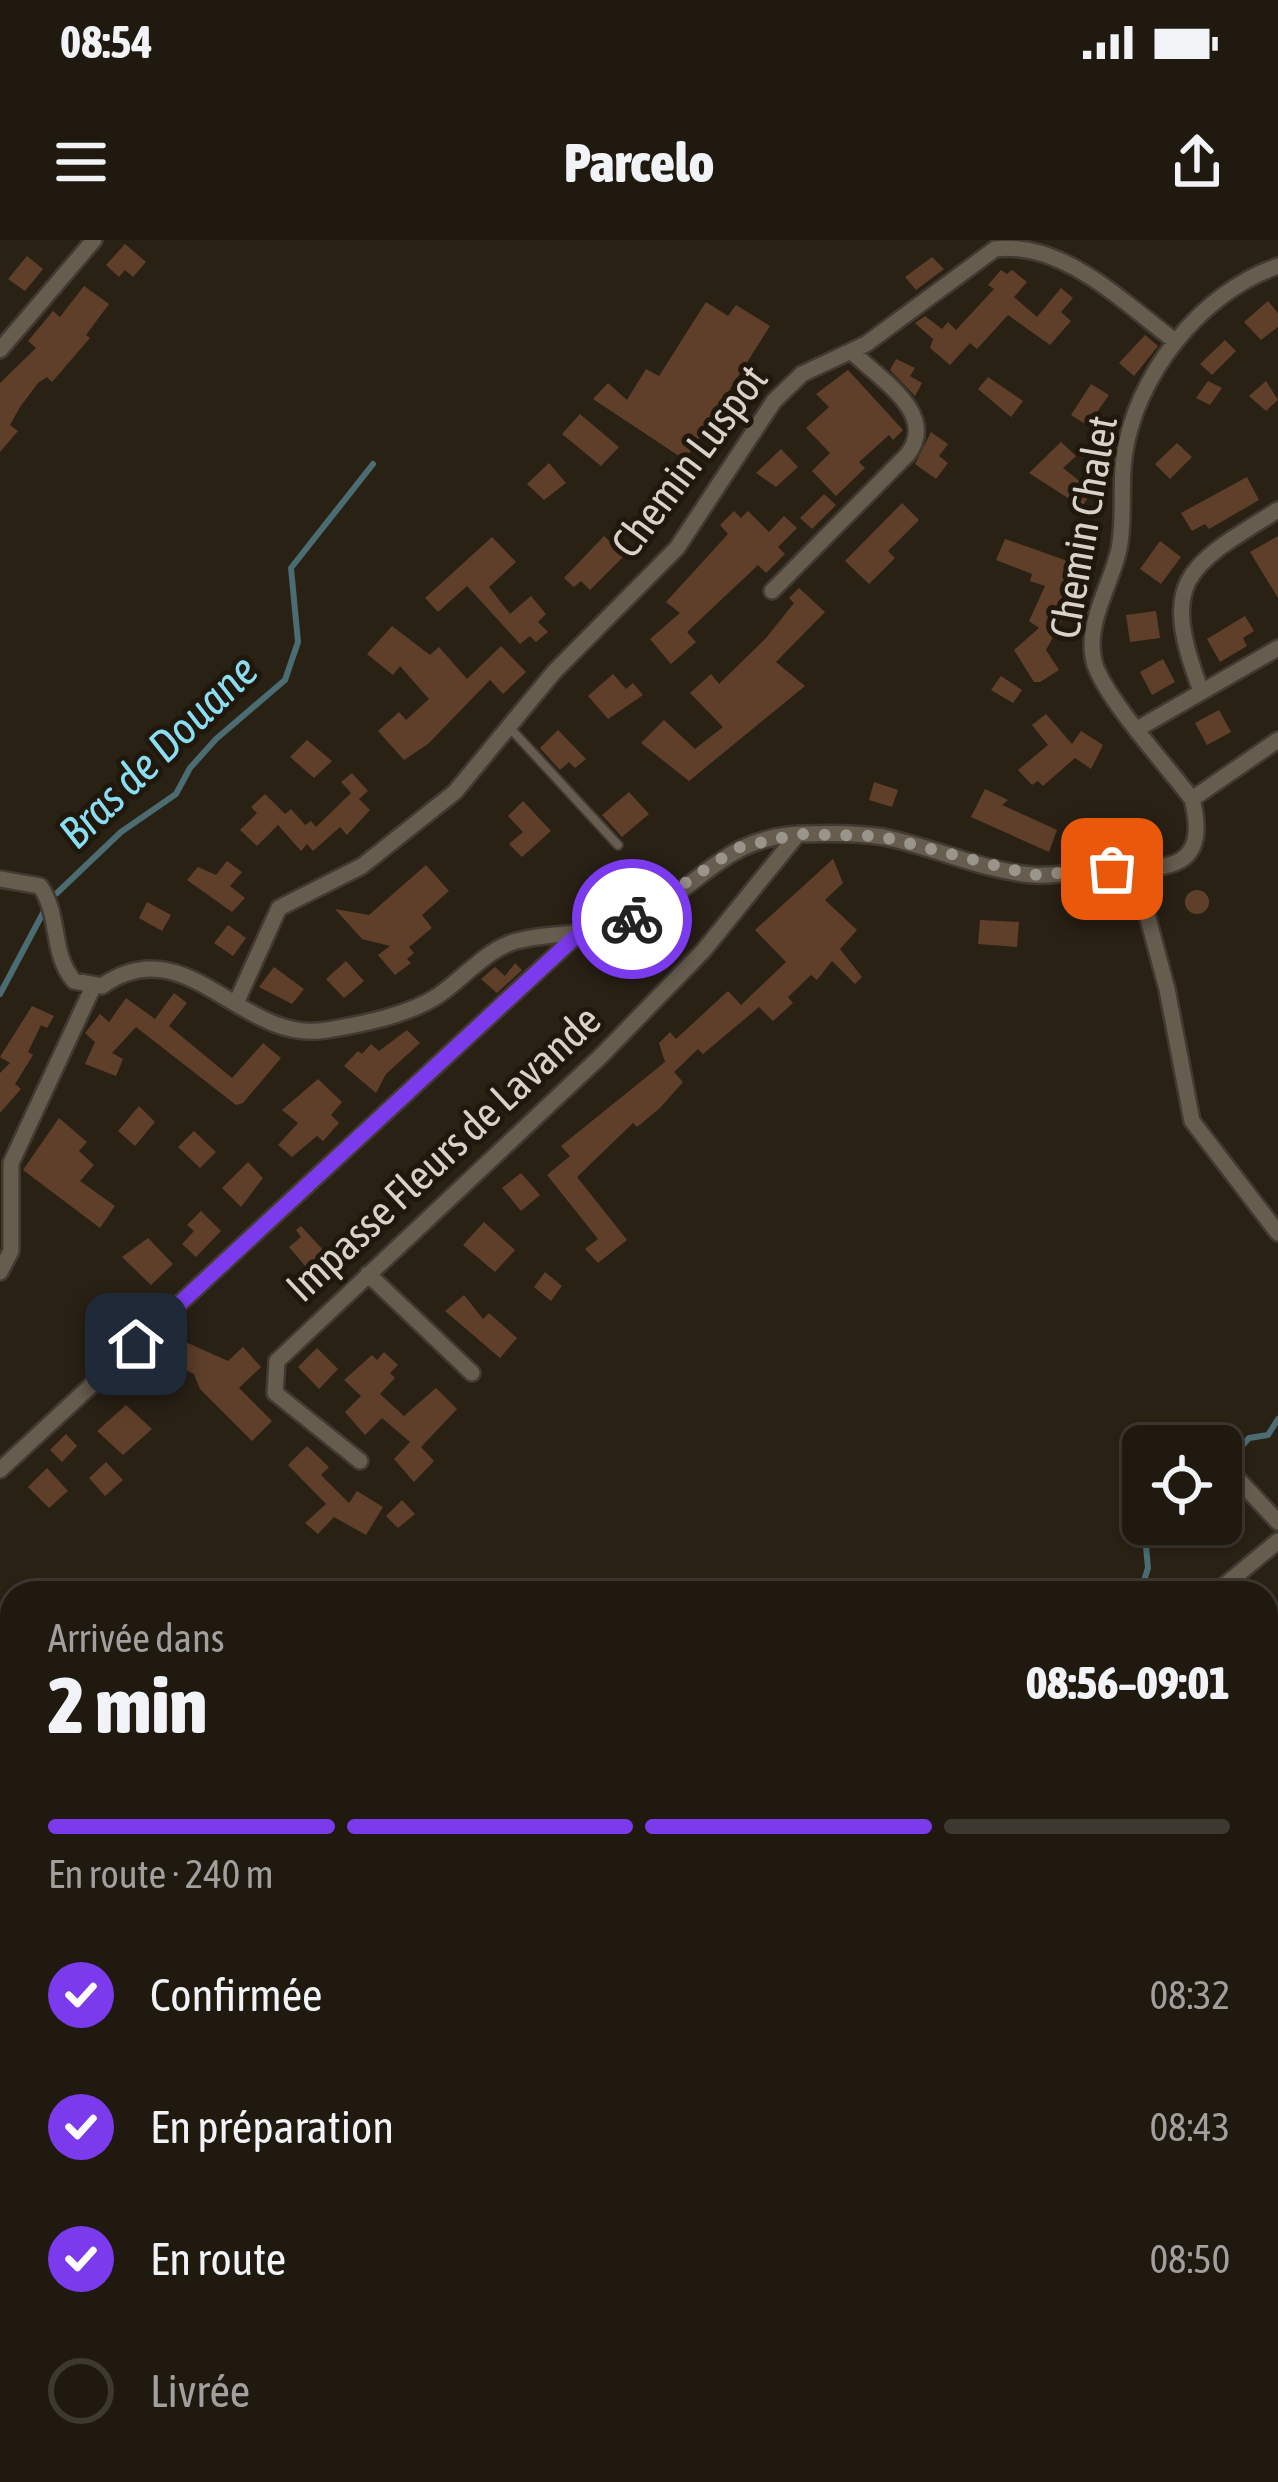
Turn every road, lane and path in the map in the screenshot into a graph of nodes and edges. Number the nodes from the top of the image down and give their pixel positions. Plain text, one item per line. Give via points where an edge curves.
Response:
1 (94, 240) edge
2 (1022, 242) edge
3 (1278, 266) edge
4 (1174, 341) junction
5 (0, 350) edge
6 (850, 351) junction
7 (1278, 510) edge
8 (772, 591) dead end
9 (1278, 648) edge
10 (1201, 691) junction
11 (509, 727) junction
12 (1139, 728) junction
13 (1278, 740) edge
14 (1192, 799) junction
15 (798, 834) junction
16 (618, 845) dead end
17 (1135, 870) junction
18 (0, 879) edge
19 (574, 938) junction
20 (93, 987) junction
21 (236, 1003) junction
22 (1278, 1232) edge
23 (0, 1272) edge
24 (368, 1274) junction
25 (472, 1373) dead end
26 (360, 1461) dead end
27 (0, 1470) edge
28 (1242, 1482) edge
29 (1278, 1522) edge
30 (1278, 1540) edge
31 (1230, 1581) edge

1 - 5 street
2 - 4 street, Chemin Luspot via 1067,261
2 - 6 street, Chemin Luspot via 995,249
3 - 4 street, Chemin Chalet via 1222,297
4 - 12 street, Chemin Chalet via 1132,428 1118,552 1092,648 1101,677
6 - 8 street via 914,412 918,435
6 - 11 street, Chemin Luspot via 802,374 774,401 677,548
7 - 10 street via 1215,549 1185,586 1181,638
9 - 10 street
10 - 12 street
11 - 16 lane
11 - 21 street, Chemin Luspot via 411,831 279,908
12 - 14 street, Chemin Chalet
13 - 14 street
14 - 17 street via 1193,846 1178,864
15 - 17 street via 879,836 1034,875
15 - 19 street via 737,848 655,908
15 - 24 street, Impasse Fleurs de Lavande via 704,950 616,1041
17 - 22 street via 1192,1121
18 - 20 street via 40,886 55,907 64,969
19 - 21 street via 520,940 435,998 323,1031 272,1021
19 - 27 street
20 - 21 street via 132,967 159,966
20 - 23 street via 11,1163 11,1251
24 - 25 street
24 - 26 street, Impasse Fleurs de Lavande via 272,1371 275,1393
28 - 29 street
30 - 31 street

